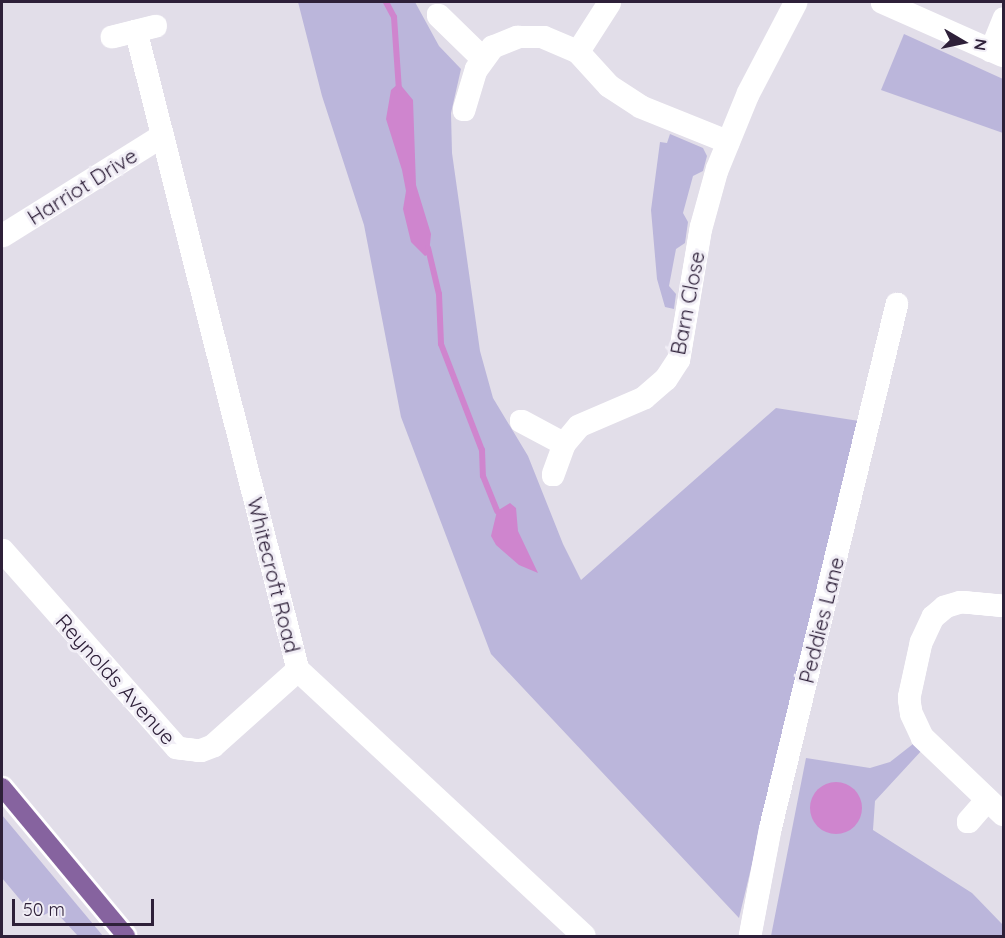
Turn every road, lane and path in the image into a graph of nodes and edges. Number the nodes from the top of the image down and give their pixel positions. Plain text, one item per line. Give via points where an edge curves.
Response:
1 (610, 2) edge
2 (796, 2) edge
3 (882, 2) edge
4 (438, 15) dead end
5 (1004, 18) edge
6 (156, 26) dead end
7 (136, 31) junction
8 (112, 37) dead end
9 (578, 52) junction
10 (997, 53) edge
11 (482, 58) junction
12 (464, 110) dead end
13 (162, 136) junction
14 (728, 142) junction
15 (2, 236) edge
16 (897, 304) dead end
17 (521, 421) dead end
18 (564, 444) junction
19 (554, 475) dead end
20 (2, 550) edge
21 (1004, 606) edge
22 (298, 670) junction
23 (2, 787) edge
24 (987, 800) junction
25 (1004, 815) edge
26 (968, 822) dead end
27 (126, 936) edge
28 (584, 936) edge
29 (750, 936) edge

1 - 9 street
2 - 14 street, Barn Close
3 - 10 street
4 - 11 street
5 - 10 street
6 - 7 street
7 - 8 street
7 - 13 street, Whitecroft Road
9 - 11 street via 556,40 532,36 505,40
9 - 14 street via 623,97
11 - 12 street
13 - 15 street, Harriot Drive
13 - 22 street, Whitecroft Road
14 - 18 street, Barn Close via 701,228 679,359 656,390 585,422
16 - 29 street, Peddies Lane via 770,830
17 - 18 street
18 - 19 street, Barn Close
20 - 22 street, Reynolds Avenue via 177,748 200,752 213,746
21 - 24 street via 961,602 933,616 921,643 909,698 922,737
22 - 28 street, Whitecroft Road
23 - 27 main road
24 - 25 street
24 - 26 street

